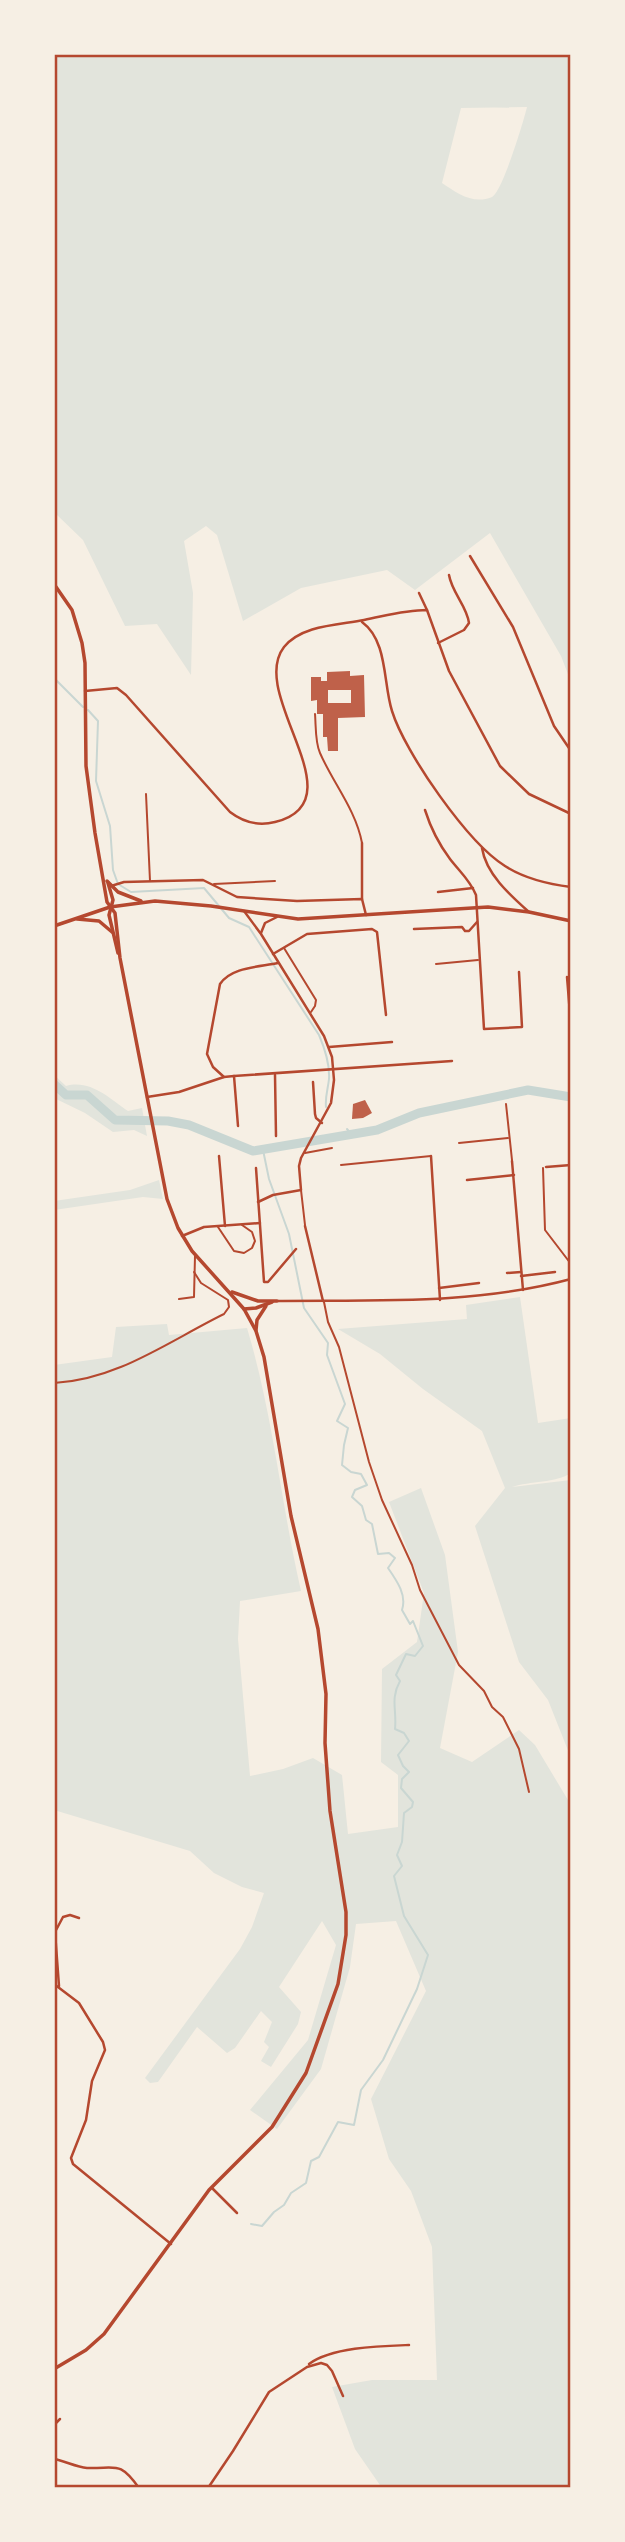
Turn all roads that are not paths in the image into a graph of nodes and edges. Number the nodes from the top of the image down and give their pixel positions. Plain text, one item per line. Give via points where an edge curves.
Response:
1 (470, 556) dead end
2 (449, 575) dead end
3 (54, 584) edge
4 (419, 593) dead end
5 (427, 610) junction
6 (361, 621) junction
7 (438, 643) junction
8 (85, 691) junction
9 (315, 714) dead end
10 (571, 751) edge
11 (146, 794) dead end
12 (425, 810) dead end
13 (571, 814) edge
14 (362, 843) joint
15 (482, 848) junction
16 (102, 869) junction
17 (107, 881) junction
18 (150, 881) junction
19 (275, 881) dead end
20 (214, 884) junction
21 (111, 886) junction
22 (571, 887) edge
23 (473, 888) junction
24 (438, 892) dead end
25 (362, 899) junction
26 (143, 902) junction
27 (110, 907) junction
28 (477, 907) junction
29 (244, 912) junction
30 (528, 912) junction
31 (366, 915) junction
32 (277, 917) junction
33 (75, 919) junction
34 (571, 921) edge
35 (477, 922) junction
36 (54, 926) edge
37 (414, 929) dead end
38 (112, 932) junction
39 (261, 933) junction
40 (284, 947) junction
41 (273, 954) junction
42 (120, 958) junction
43 (479, 960) junction
44 (274, 964) junction
45 (436, 964) dead end
46 (519, 972) dead end
47 (567, 977) dead end
48 (569, 986) edge
49 (310, 1013) junction
50 (386, 1015) dead end
51 (571, 1026) edge
52 (392, 1042) dead end
53 (329, 1047) junction
54 (452, 1061) dead end
55 (331, 1070) junction
56 (275, 1075) junction
57 (234, 1076) junction
58 (224, 1077) junction
59 (313, 1082) dead end
60 (146, 1097) junction
61 (506, 1104) dead end
62 (322, 1123) junction
63 (238, 1126) dead end
64 (276, 1136) dead end
65 (509, 1138) junction
66 (459, 1143) dead end
67 (332, 1148) dead end
68 (304, 1153) junction
69 (219, 1156) dead end
70 (431, 1156) joint
71 (512, 1161) joint
72 (341, 1165) dead end
73 (571, 1165) edge
74 (545, 1167) joint
75 (256, 1168) dead end
76 (514, 1175) junction
77 (467, 1180) dead end
78 (301, 1190) junction
79 (258, 1202) junction
80 (260, 1223) junction
81 (242, 1224) junction
82 (218, 1226) junction
83 (225, 1226) junction
84 (305, 1226) joint
85 (182, 1236) junction
86 (296, 1249) dead end
87 (195, 1255) junction
88 (571, 1264) edge
89 (194, 1272) junction
90 (555, 1272) dead end
91 (507, 1273) dead end
92 (521, 1274) junction
93 (571, 1279) edge
94 (479, 1283) dead end
95 (439, 1288) junction
96 (523, 1290) junction
97 (228, 1291) junction
98 (179, 1298) dead end
99 (440, 1300) junction
100 (258, 1301) junction
101 (277, 1301) junction
102 (323, 1301) junction
103 (268, 1304) junction
104 (244, 1309) junction
105 (256, 1331) junction
106 (54, 1383) edge
107 (528, 1792) dead end
108 (79, 1917) dead end
109 (54, 1984) edge
110 (59, 1986) junction
111 (212, 2188) junction
112 (237, 2213) dead end
113 (171, 2244) junction
114 (409, 2345) dead end
115 (307, 2367) junction
116 (54, 2369) edge
117 (342, 2396) dead end
118 (60, 2419) dead end
119 (54, 2425) edge
120 (54, 2459) edge
121 (139, 2488) edge
122 (208, 2488) edge

1 - 10 street via 518,636 558,734
2 - 7 street via 469,623
3 - 8 street via 72,610 82,643
4 - 5 street
5 - 6 street
5 - 7 street
6 - 8 street via 308,632 287,644 279,657 277,676 284,708 309,788 299,809 272,823 247,821 230,812 117,688
6 - 15 street via 378,647 391,707 406,742
7 - 13 street via 456,687 500,766 529,794
8 - 16 street via 86,765
9 - 14 street via 318,750
11 - 18 street
12 - 23 street via 433,834
14 - 25 street
15 - 22 street via 519,874
15 - 30 street via 494,876
16 - 17 street
16 - 27 street
17 - 21 street
17 - 27 street via 113,900
18 - 20 street
18 - 21 street
19 - 20 street
20 - 25 street via 237,897
21 - 26 street
23 - 24 street
23 - 28 street
25 - 31 street
26 - 27 street
26 - 29 street
27 - 33 street
27 - 38 street
27 - 42 street via 115,913
28 - 30 street
28 - 31 street
28 - 35 street
29 - 32 street
29 - 39 street
30 - 34 street
31 - 32 street
32 - 39 street via 265,923
33 - 36 street
33 - 38 street via 99,921
35 - 37 street via 469,932 462,927
35 - 43 street
38 - 42 street
39 - 41 street
40 - 41 street
40 - 49 street via 316,1000
40 - 50 street via 307,934 377,932
41 - 44 street
42 - 60 street
43 - 45 street
43 - 46 street via 484,1029 522,1027
44 - 49 street
44 - 58 street via 233,972 220,984 207,1054
47 - 48 street
48 - 51 street
49 - 53 street
52 - 53 street
53 - 55 street
54 - 55 street
55 - 56 street
55 - 62 street via 331,1103
56 - 57 street
56 - 64 street
57 - 58 street
57 - 63 street
58 - 60 street
59 - 62 street via 315,1114
60 - 85 street via 169,1206
61 - 65 street
62 - 68 street
65 - 66 street
65 - 71 street
67 - 68 street
68 - 78 street via 299,1166
69 - 83 street
70 - 72 street
70 - 95 street
71 - 76 street
73 - 74 street
74 - 88 street via 545,1230
75 - 79 street
76 - 77 street
76 - 92 street
78 - 79 street
78 - 84 street
79 - 80 street
80 - 81 street
80 - 86 street via 264,1282 268,1283
81 - 82 street via 255,1241 244,1253 234,1251
81 - 83 street
82 - 83 street
82 - 85 street
84 - 102 street
85 - 87 street
87 - 89 street
87 - 97 street
89 - 98 street via 194,1297
89 - 106 street via 201,1283 228,1300 224,1314 131,1363 89,1379
90 - 92 street
91 - 92 street
92 - 96 street
93 - 96 street
94 - 95 street
95 - 99 street
96 - 99 street
97 - 100 street
97 - 104 street
99 - 102 street
100 - 101 street
100 - 104 street
101 - 102 street
101 - 103 street
102 - 107 street via 369,1462 419,1590 459,1665 503,1717 519,1749
103 - 104 street
103 - 105 street via 259,1315
104 - 105 street
105 - 111 street via 318,1629 326,1695 330,1811 346,1935 338,1984 306,2073 272,2127
108 - 110 street via 63,1917 55,1932
109 - 110 street
110 - 113 street via 79,2003 105,2050 92,2081 73,2164
111 - 112 street
111 - 113 street
113 - 116 street via 104,2334
114 - 115 street via 334,2354
115 - 117 street via 327,2365
115 - 122 street via 269,2392
118 - 119 street
120 - 121 street via 87,2468 117,2467

